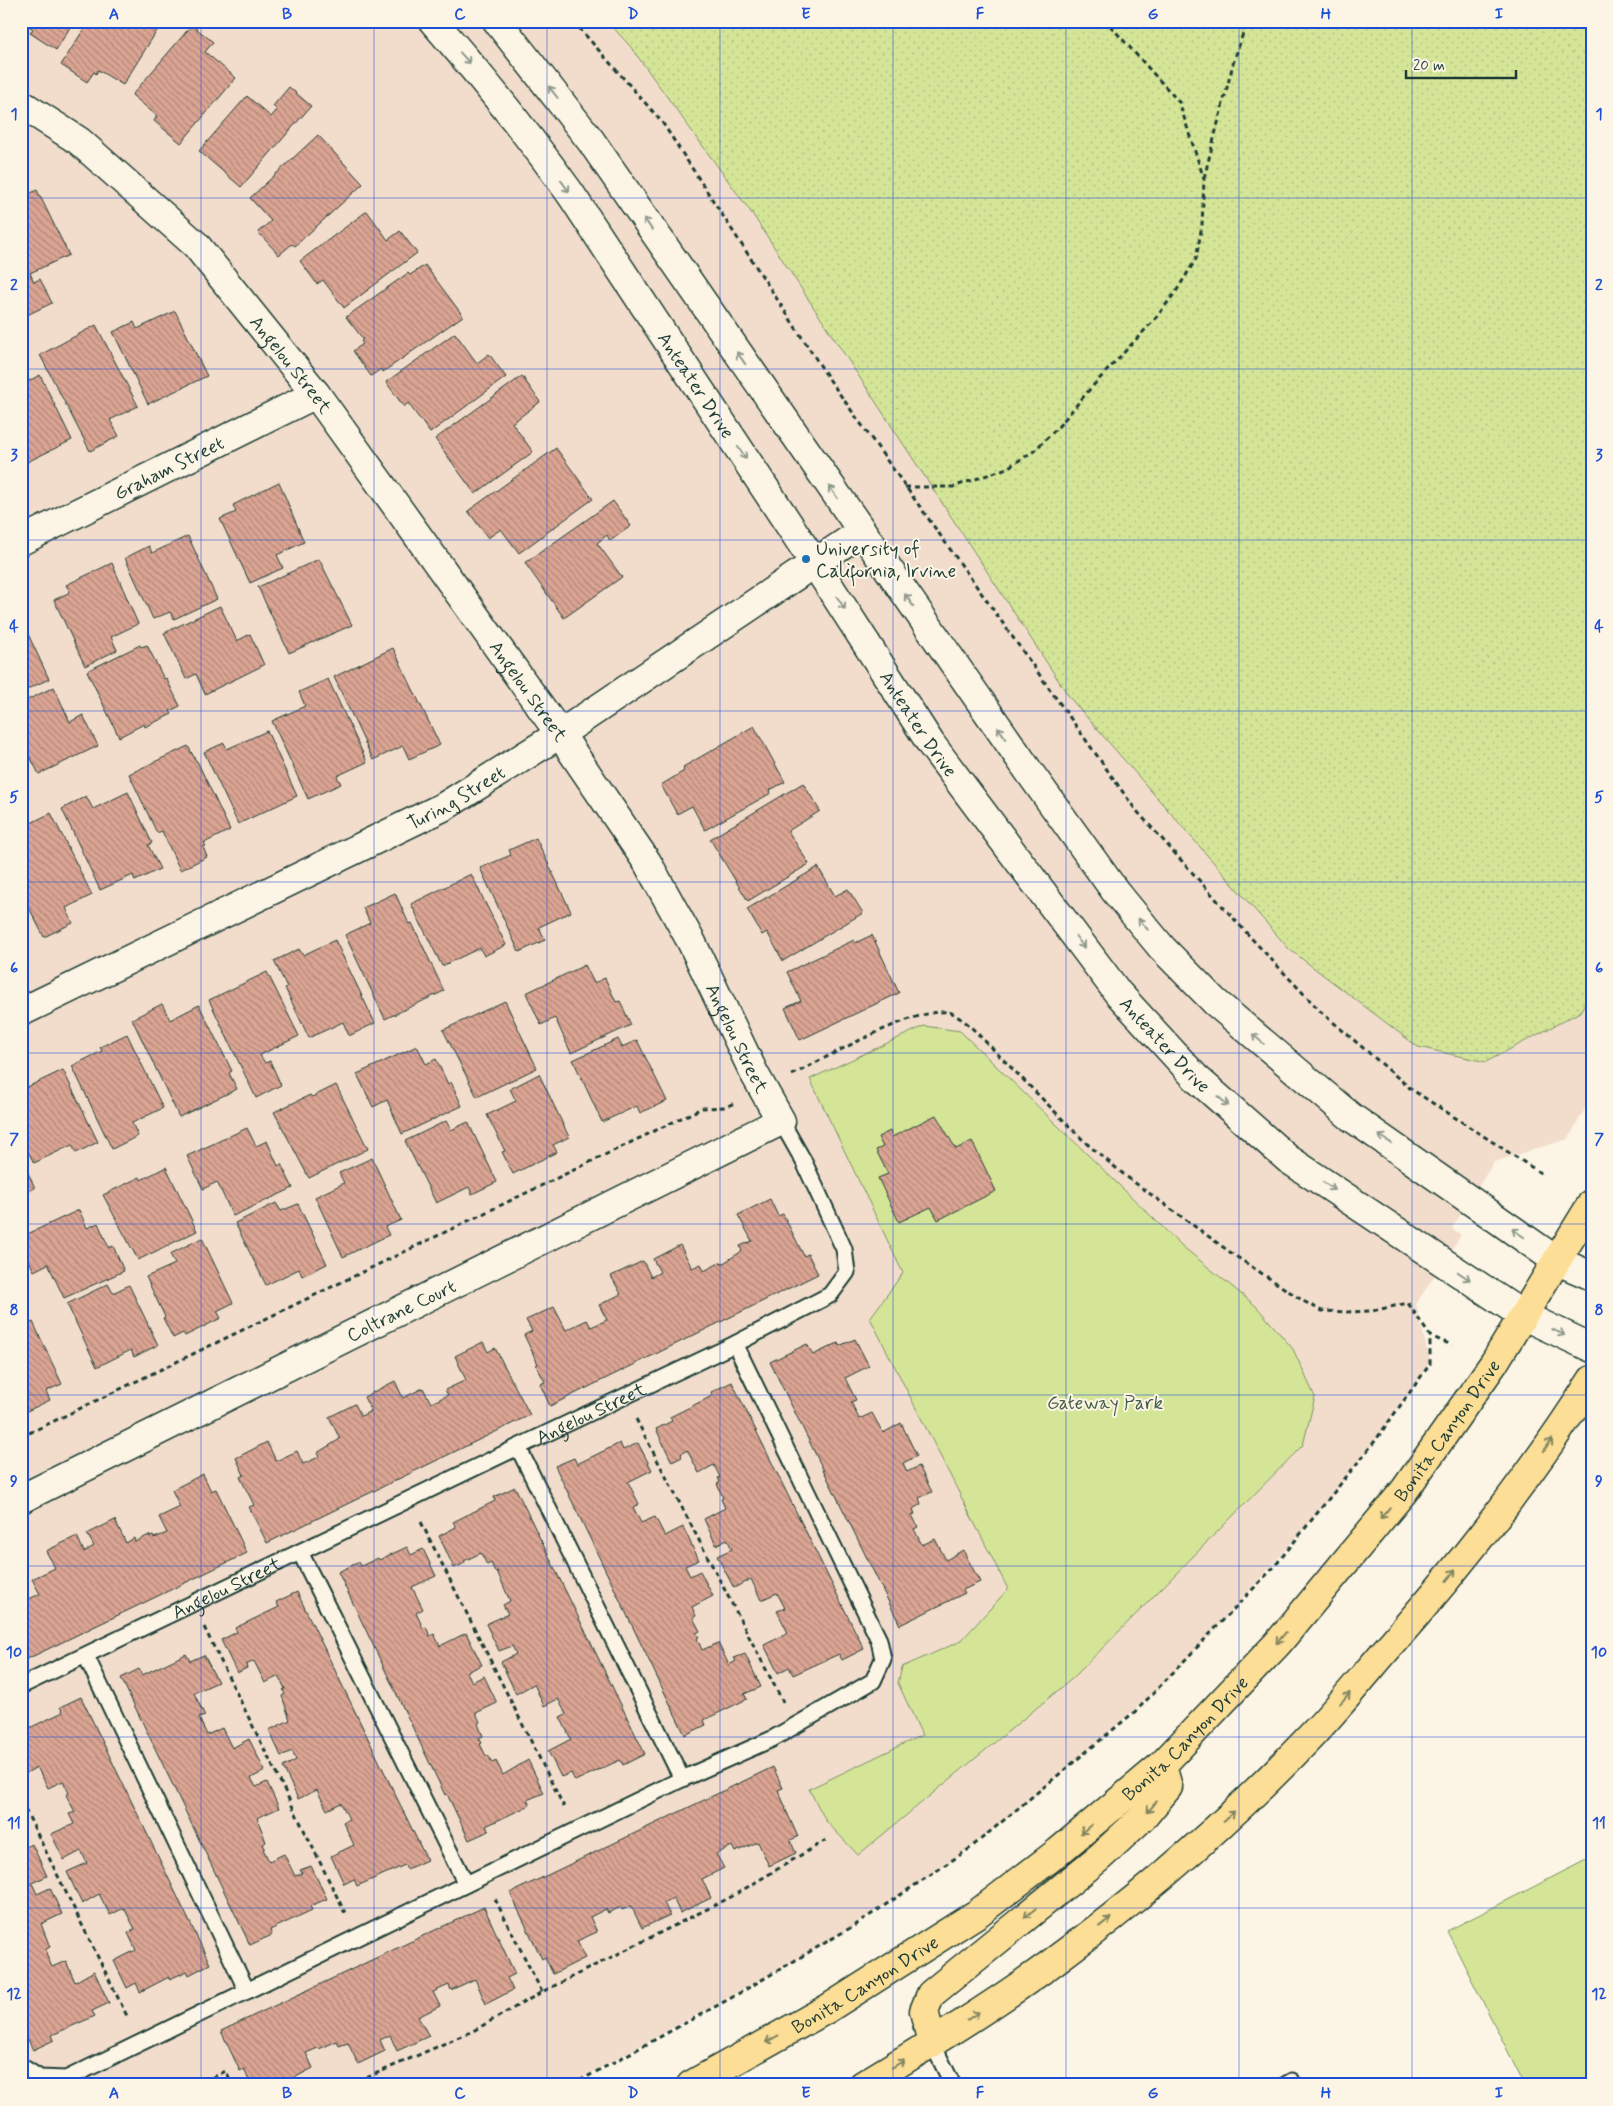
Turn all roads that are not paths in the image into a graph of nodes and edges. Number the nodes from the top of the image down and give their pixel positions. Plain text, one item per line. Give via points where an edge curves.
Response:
1 (433, 21) edge
2 (497, 21) edge
3 (21, 104) edge
4 (316, 394) junction
5 (861, 532) junction
6 (21, 541) edge
7 (815, 564) junction
8 (560, 734) junction
9 (21, 1012) edge
10 (781, 1121) junction
11 (1592, 1203) edge
12 (1558, 1261) junction
13 (1592, 1276) edge
14 (1524, 1316) junction
15 (735, 1344) junction
16 (1592, 1348) edge
17 (1592, 1380) edge
18 (518, 1446) junction
19 (21, 1499) edge
20 (300, 1552) junction
21 (86, 1656) junction
22 (21, 1686) edge
23 (1162, 1765) junction
24 (682, 1779) junction
25 (466, 1884) junction
26 (247, 1991) junction
27 (932, 2043) junction
28 (21, 2066) edge
29 (691, 2085) edge
30 (863, 2085) edge
31 (954, 2085) edge

1 -> 7 main road, Anteater Drive via 530,136
5 -> 2 main road via 591,141
3 - 4 main road, Angelou Street via 79,141 196,246
4 - 6 main road, Graham Street
4 - 8 main road, Angelou Street
5 - 7 main road, Turing Street
12 -> 5 main road via 1352,1117 1215,1002 1162,948 1115,891
7 - 8 main road, Turing Street
7 -> 14 main road, Anteater Drive via 931,744 1118,993 1196,1078 1288,1159
8 - 9 main road, Turing Street via 445,806
8 - 10 main road, Angelou Street via 647,862 692,943
10 - 15 lane, Angelou Street via 803,1160 844,1249 847,1272 830,1295
10 - 19 main road, Coltrane Court
11 - 12 main road, Bonita Canyon Drive
12 - 13 main road
12 - 14 main road, Bonita Canyon Drive
14 -> 16 main road, Anteater Drive
14 -> 23 main road, Bonita Canyon Drive via 1404,1492 1278,1643
15 - 18 lane, Angelou Street
15 - 24 lane via 879,1640 883,1660 873,1682 772,1739
27 -> 17 main road via 1057,1959 1158,1880 1246,1801 1306,1741 1443,1585 1505,1507
18 - 20 lane, Angelou Street
18 - 24 lane
20 - 21 lane, Angelou Street
20 - 25 lane
21 - 22 lane, Angelou Street
21 - 26 lane
23 -> 27 main road via 1168,1787 1144,1816 1100,1857 931,1994 924,2011
23 -> 29 main road, Bonita Canyon Drive via 1058,1852 978,1913 827,2009
24 - 25 lane
25 - 26 lane
26 - 28 lane via 66,2079 40,2078
30 -> 27 main road
27 - 31 lane

